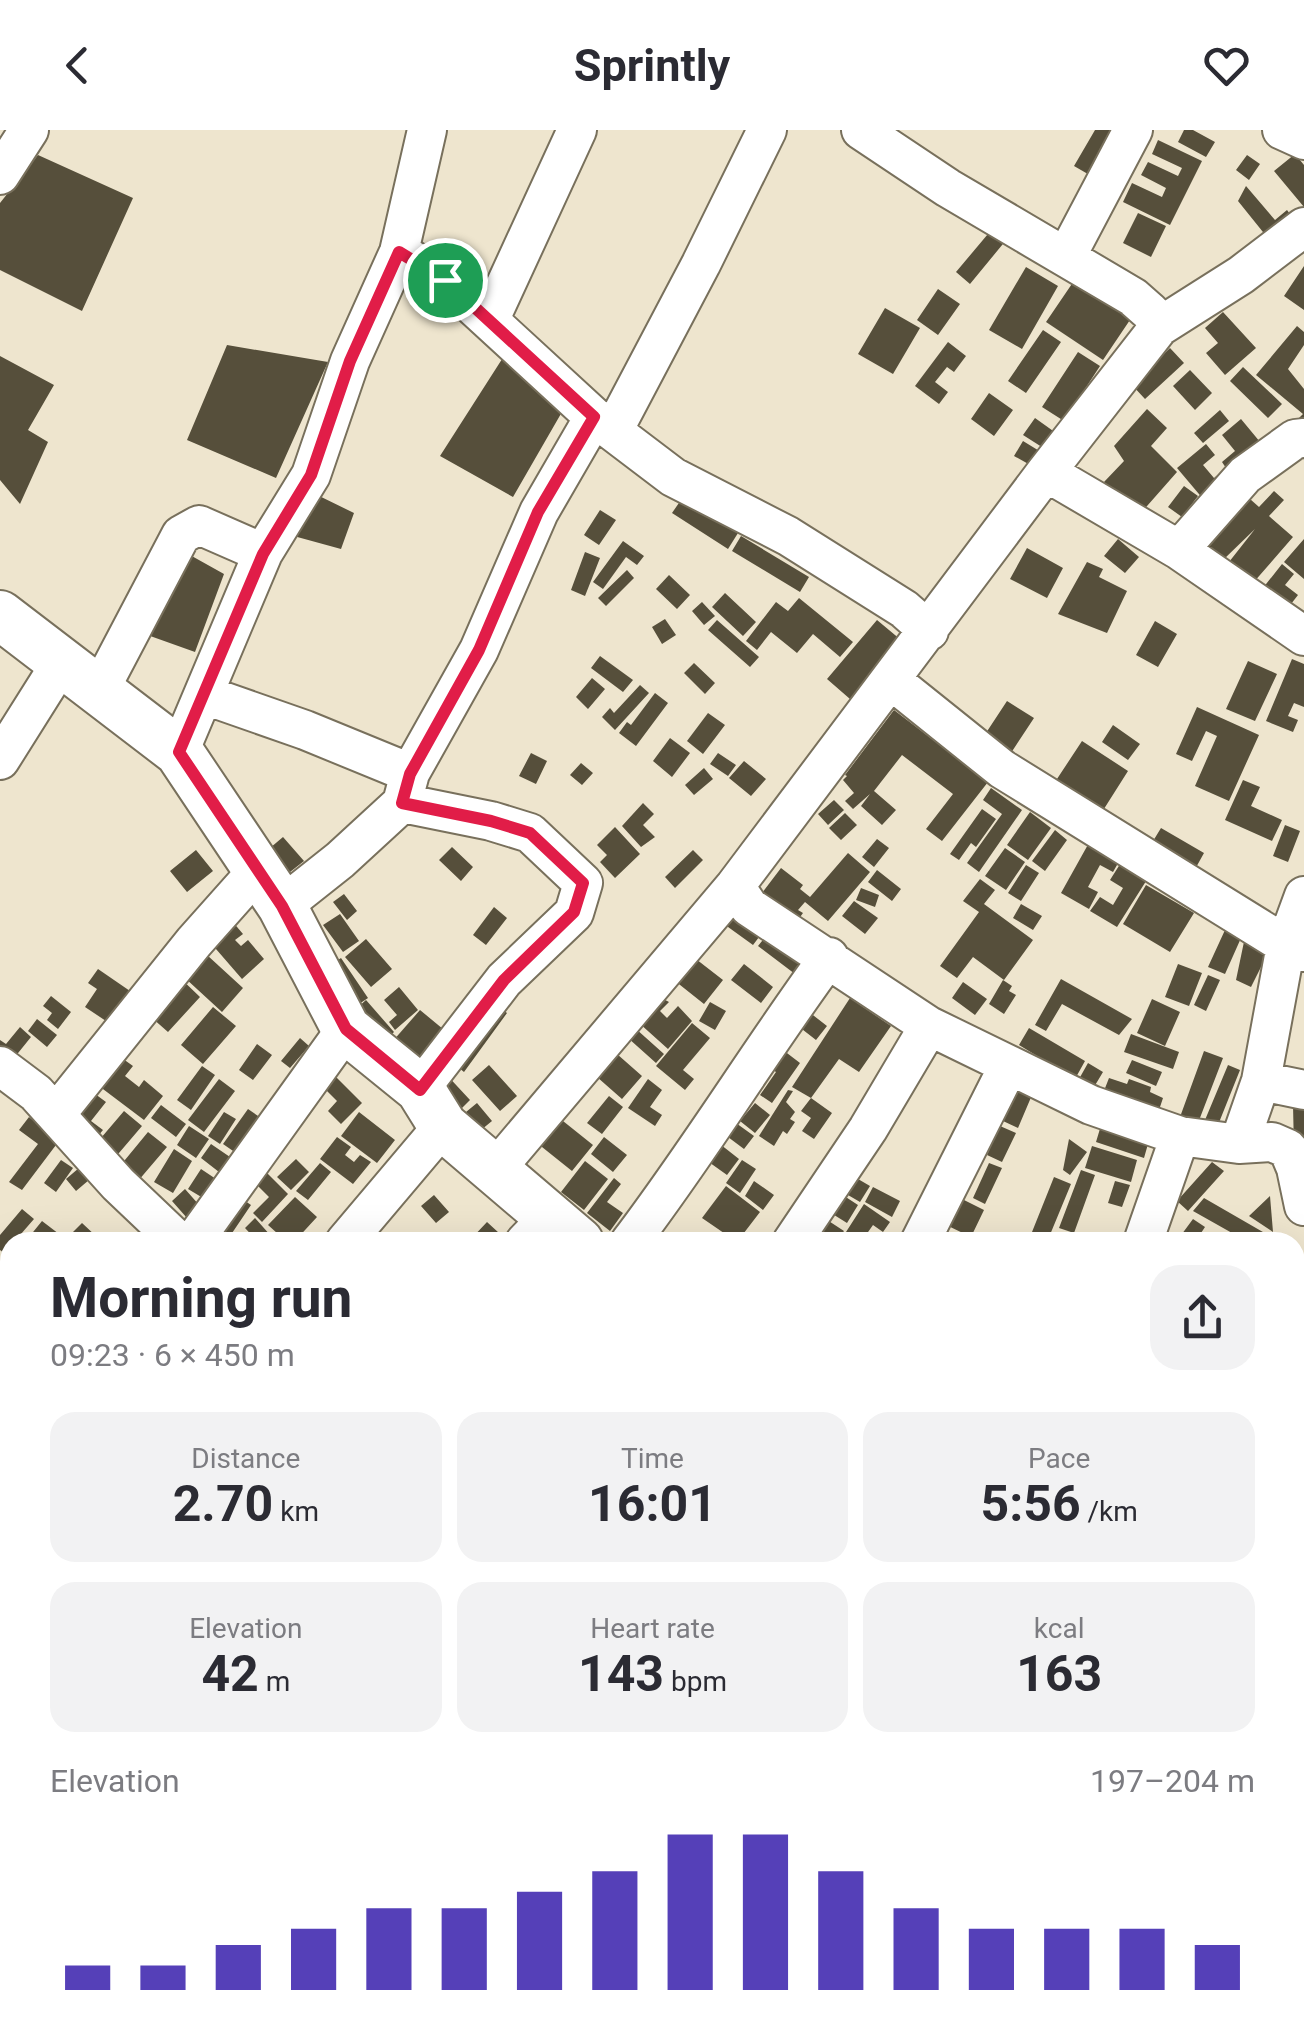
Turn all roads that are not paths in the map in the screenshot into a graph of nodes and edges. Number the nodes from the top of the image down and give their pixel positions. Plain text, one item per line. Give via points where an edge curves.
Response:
1 (29, 130) edge
2 (427, 130) edge
3 (577, 130) edge
4 (767, 130) edge
5 (861, 130) edge
6 (1133, 130) edge
7 (1282, 130) edge
8 (1304, 140) edge
9 (0, 174) edge
10 (1304, 227) edge
11 (399, 252) junction
12 (1066, 257) junction
13 (490, 318) junction
14 (1159, 327) junction
15 (604, 424) junction
16 (1304, 438) edge
17 (1046, 472) junction
18 (1179, 550) junction
19 (263, 554) junction
20 (0, 615) edge
21 (929, 631) junction
22 (1304, 636) edge
23 (61, 663) junction
24 (890, 680) junction
25 (99, 692) junction
26 (205, 694) junction
27 (179, 752) junction
28 (0, 760) edge
29 (406, 788) junction
30 (736, 886) junction
31 (270, 888) junction
32 (1304, 896) edge
33 (1295, 949) edge
34 (830, 958) junction
35 (929, 1026) junction
36 (346, 1029) junction
37 (1009, 1065) junction
38 (0, 1066) edge
39 (1261, 1081) junction
40 (1304, 1090) edge
41 (432, 1108) junction
42 (56, 1114) junction
43 (1180, 1136) junction
44 (1239, 1144) junction
45 (495, 1170) junction
46 (1304, 1206) edge
47 (168, 1232) edge
48 (200, 1232) edge
49 (351, 1232) edge
50 (549, 1232) edge
51 (637, 1232) edge
52 (799, 1232) edge
53 (925, 1232) edge
54 (1146, 1232) edge

1 - 9 street
2 - 11 street
3 - 13 street
4 - 15 street via 702,264
5 - 12 street
6 - 12 street
7 - 8 street
10 - 14 street
11 - 13 street
11 - 19 street via 350,361 311,475
12 - 14 street via 1133,297
13 - 15 street
14 - 17 street
15 - 21 street via 674,477 788,536 904,608
15 - 29 street via 538,512 479,650
16 - 18 street via 1245,474
17 - 18 street
17 - 21 street
18 - 22 street
19 - 25 street via 199,524 190,526
19 - 26 street
20 - 23 street
21 - 24 street
23 - 25 street
23 - 28 street
24 - 30 street
24 - 33 street via 1002,770
25 - 27 street
26 - 27 street
26 - 29 street via 305,730
27 - 31 street
29 - 31 street via 340,860
29 - 41 street via 530,833 583,883 574,912 504,980
30 - 34 street via 749,907
30 - 45 street
31 - 36 street
31 - 42 street via 182,956
32 - 33 street
33 - 39 street
34 - 35 street
34 - 51 street
35 - 37 street
35 - 52 street
36 - 41 street
36 - 48 street
37 - 43 street via 1091,1106
37 - 53 street
38 - 42 street
39 - 40 street
39 - 44 street
41 - 45 street
41 - 49 street
42 - 47 street
43 - 44 street
43 - 54 street
44 - 46 street via 1272,1142 1288,1149
45 - 50 street

